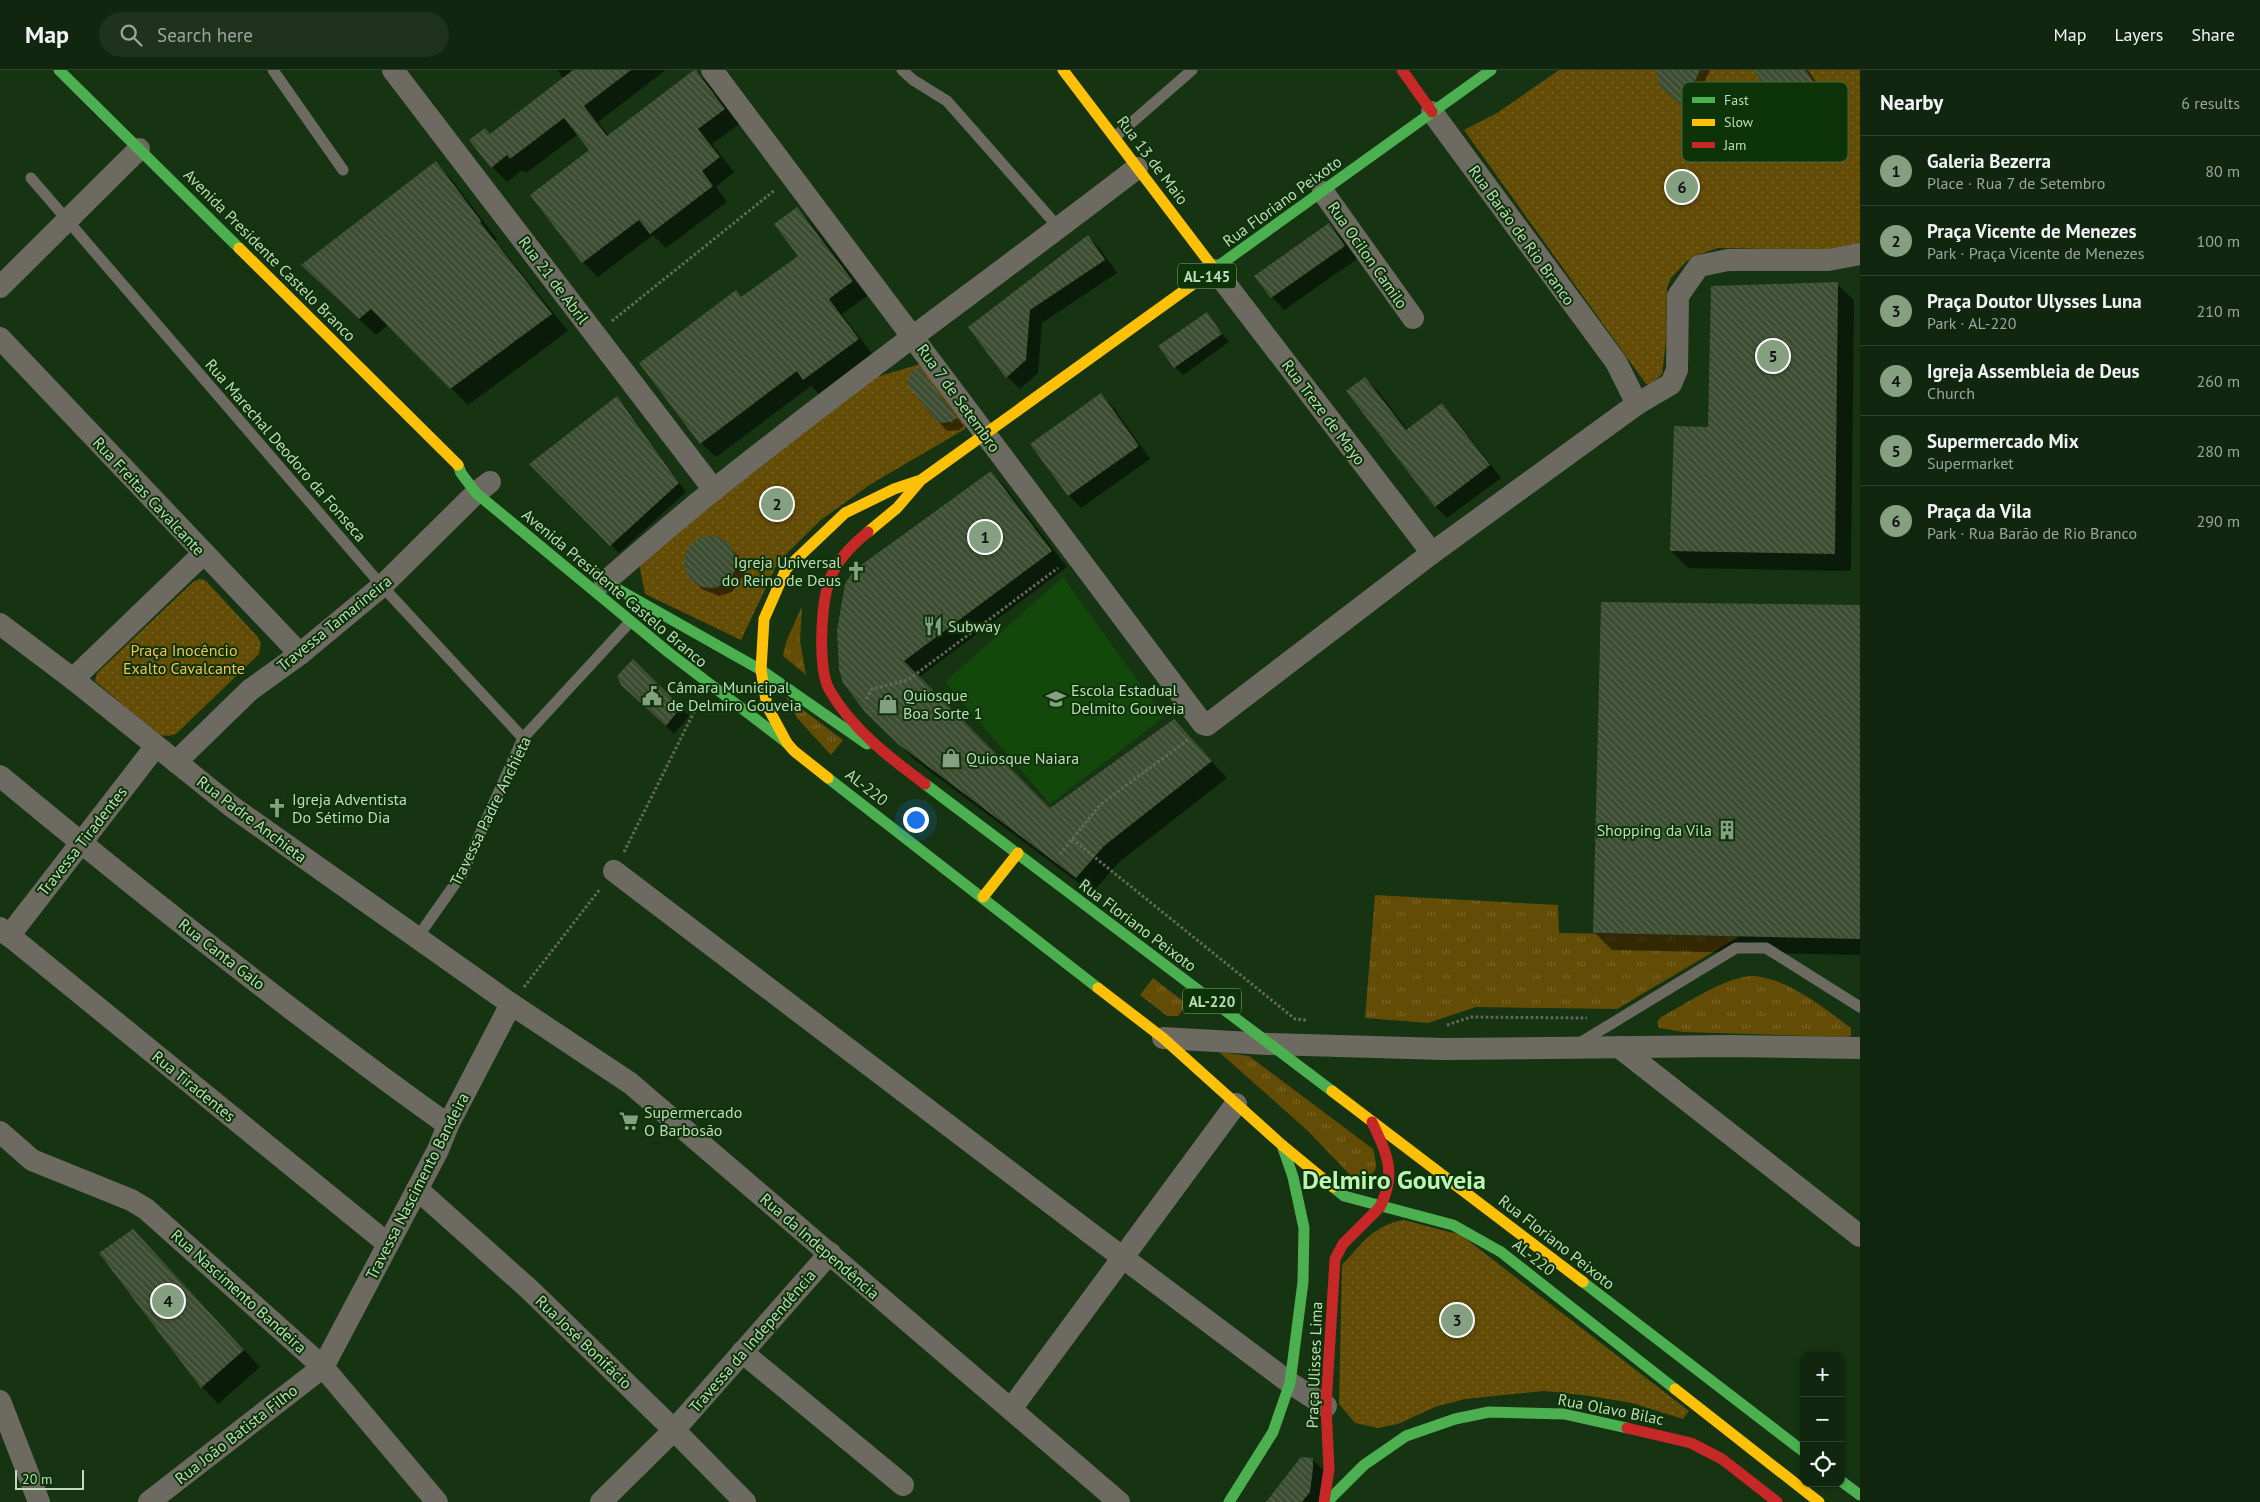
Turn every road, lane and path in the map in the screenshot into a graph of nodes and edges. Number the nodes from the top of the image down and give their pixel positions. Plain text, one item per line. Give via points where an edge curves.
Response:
1 (59, 70) edge
2 (273, 70) edge
3 (393, 70) edge
4 (712, 70) edge
5 (902, 70) edge
6 (1063, 70) edge
7 (1192, 70) edge
8 (1402, 70) edge
9 (1491, 70) edge
10 (1432, 112) junction
11 (1116, 137) junction
12 (139, 149) junction
13 (1137, 168) junction
14 (343, 170) dead end
15 (793, 176) junction
16 (31, 178) dead end
17 (1322, 192) junction
18 (68, 220) junction
19 (1059, 228) junction
20 (1860, 254) edge
21 (1216, 270) junction
22 (0, 288) edge
23 (1413, 318) dead end
24 (595, 334) junction
25 (913, 336) junction
26 (0, 338) edge
27 (1637, 404) junction
28 (986, 434) junction
29 (458, 464) junction
30 (922, 480) junction
31 (483, 481) junction
32 (714, 490) junction
33 (204, 553) junction
34 (1432, 553) junction
35 (1076, 554) junction
36 (583, 563) dead end
37 (605, 582) junction
38 (382, 586) junction
39 (629, 622) junction
40 (0, 624) edge
41 (300, 654) junction
42 (761, 670) junction
43 (72, 679) junction
44 (853, 722) junction
45 (1207, 725) junction
46 (523, 738) junction
47 (787, 744) junction
48 (156, 746) junction
49 (888, 756) junction
50 (176, 762) junction
51 (0, 776) edge
52 (1072, 839) junction
53 (81, 843) junction
54 (1018, 853) junction
55 (614, 871) dead end
56 (1044, 873) junction
57 (983, 897) junction
58 (4, 932) edge
59 (417, 938) junction
60 (511, 1004) junction
61 (1860, 1008) edge
62 (1588, 1018) dead end
63 (1314, 1021) dead end
64 (1440, 1028) dead end
65 (1163, 1038) junction
66 (1268, 1044) junction
67 (1618, 1047) junction
68 (1572, 1048) junction
69 (1860, 1048) edge
70 (1236, 1104) junction
71 (1372, 1121) junction
72 (448, 1125) junction
73 (0, 1132) edge
74 (1282, 1145) junction
75 (417, 1189) junction
76 (1380, 1207) junction
77 (1860, 1236) edge
78 (388, 1244) junction
79 (830, 1254) junction
80 (1122, 1257) junction
81 (742, 1352) junction
82 (323, 1366) junction
83 (1290, 1383) junction
84 (0, 1402) edge
85 (1326, 1406) junction
86 (1011, 1409) junction
87 (674, 1430) junction
88 (1800, 1449) edge
89 (1845, 1484) edge
90 (903, 1485) dead end
91 (1860, 1495) edge
92 (39, 1502) edge
93 (149, 1502) edge
94 (437, 1502) edge
95 (600, 1502) edge
96 (745, 1502) edge
97 (1119, 1502) edge
98 (1230, 1502) edge
99 (1325, 1502) edge
100 (1777, 1502) edge
101 (1819, 1502) edge

1 - 12 main road, Avenida Presidente Castelo Branco
2 - 14 lane
3 - 24 street, Rua 21 de Abril
4 - 15 street, Rua 7 de Setembro
5 - 19 lane via 947,101
6 - 11 main road, Rua 13 de Maio
7 - 11 lane
8 - 10 main road, Rua Barão de Rio Branco
9 - 10 main road, Rua Floriano Peixoto / AL-145
10 - 17 main road, Rua Floriano Peixoto / AL-145
10 - 27 street, Rua Barão de Rio Branco via 1616,362
11 - 13 main road, Rua 13 de Maio
12 - 18 street
12 - 29 main road, Avenida Presidente Castelo Branco
13 - 19 street
13 - 21 main road, Rua 13 de Maio
15 - 24 path
15 - 25 street, Rua 7 de Setembro
16 - 18 lane, Rua Marechal Deodoro da Fonseca
17 - 21 main road, Rua Floriano Peixoto / AL-145
17 - 23 street, Rua Ocilon Camilo
18 - 22 street
18 - 38 lane, Rua Marechal Deodoro da Fonseca
19 - 25 street
20 - 27 street via 1828,260 1728,260 1699,266 1678,296 1677,370 1671,384
21 - 28 main road, Rua Floriano Peixoto / AL-145
21 - 34 street, Rua Treze de Mayo
24 - 32 street, Rua 21 de Abril
25 - 28 street, Rua 7 de Setembro
25 - 32 street
26 - 33 street, Rua Freitas Cavalcante
27 - 34 street
28 - 30 main road, Rua Floriano Peixoto / AL-145
28 - 35 street, Rua 7 de Setembro
29 - 31 main road, Avenida Presidente Castelo Branco
29 - 31 main road, Avenida Presidente Castelo Branco via 461,473
30 - 42 main road, Rua Floriano Peixoto / AL-220 via 894,489 845,513 786,569 764,619
30 - 44 main road, Rua Floriano Peixoto / AL-220 via 897,508 851,545 830,578 821,629 824,672 829,690
31 - 38 street, Travessa Tamarineira
31 - 39 main road, Avenida Presidente Castelo Branco
32 - 37 street
33 - 41 street, Rua Freitas Cavalcante
33 - 43 street
34 - 45 street
35 - 44 path via 908,680 872,689
35 - 45 street, Rua 7 de Setembro via 1203,724
36 - 37 main road, Avenida Presidente Castelo Branco
37 - 42 main road, Avenida Presidente Castelo Branco
38 - 41 street, Travessa Tamarineira
38 - 46 lane, Rua Marechal Deodoro da Fonseca
39 - 46 lane, Travessa Padre Anchieta
39 - 47 main road, Avenida Presidente Castelo Branco
40 - 43 street, Rua Padre Anchieta
41 - 50 street, Travessa Tamarineira via 250,690
42 - 47 main road, Rua Floriano Peixoto / AL-220 via 767,706
42 - 49 main road, Avenida Presidente Castelo Branco
43 - 48 street, Rua Padre Anchieta
44 - 49 main road, Rua Floriano Peixoto / AL-220
45 - 52 path via 1101,804
46 - 59 lane, Travessa Padre Anchieta via 462,874
47 - 57 main road, AL-220 / AL-220
48 - 50 street, Rua Padre Anchieta
48 - 53 street, Travessa Tiradentes
49 - 54 main road, Rua Floriano Peixoto / AL-220
50 - 59 street, Rua Padre Anchieta via 231,806
51 - 53 street, Rua Canta Galo
52 - 56 path
52 - 63 path via 1295,1019
53 - 58 street, Travessa Tiradentes
53 - 72 street, Rua Canta Galo via 357,1060
54 - 56 main road, Rua Floriano Peixoto / AL-220
54 - 57 main road
55 - 80 street
56 - 66 main road, Rua Floriano Peixoto / AL-220
57 - 65 main road, AL-220 / AL-220
58 - 78 street, Rua Tiradentes
59 - 60 street, Rua Padre Anchieta
60 - 72 street, Travessa Nascimento Bandeira
60 - 79 street, Rua da Independência via 630,1084
61 - 68 lane via 1766,948 1736,948
62 - 64 path via 1471,1017
65 - 66 street
65 - 70 main road, AL-220 / AL-220
66 - 68 street via 1444,1049
66 - 71 main road, Rua Floriano Peixoto / AL-220
67 - 68 street
67 - 69 street
67 - 77 street
70 - 74 main road, AL-220 / AL-220
70 - 80 street
71 - 76 main road via 1390,1166 1387,1195
71 - 88 main road, Rua Floriano Peixoto / AL-220
72 - 75 street, Travessa Nascimento Bandeira
73 - 82 street, Rua Nascimento Bandeira via 32,1160 146,1209
74 - 76 main road, AL-220 / AL-220 via 1344,1196
74 - 83 main road, Praça Ulisses Lima via 1304,1228 1303,1282
75 - 78 street, Travessa Nascimento Bandeira
75 - 87 street, Rua José Bonifácio via 530,1290
76 - 85 main road, Praça Ulisses Lima via 1343,1244 1335,1259
76 - 101 main road, AL-220 / AL-220 via 1453,1225 1501,1252
78 - 82 street, Travessa Nascimento Bandeira
79 - 81 street, Travessa da Independência
79 - 86 street, Rua da Independência
80 - 83 street
80 - 86 street
81 - 87 street, Travessa da Independência
81 - 90 street
82 - 93 street, Rua João Batista Filho
82 - 94 street, Rua Nascimento Bandeira
83 - 85 street
83 - 98 main road, Praça Ulisses Lima via 1273,1432
84 - 92 street
85 - 99 main road, Praça Ulisses Lima via 1329,1469
86 - 97 street, Rua da Independência
87 - 95 street, Travessa da Independência
87 - 96 street, Rua José Bonifácio
89 - 91 main road
99 - 100 main road, Rua Olavo Bilac via 1364,1465 1406,1436 1455,1418 1489,1412 1564,1414 1691,1443 1722,1459

